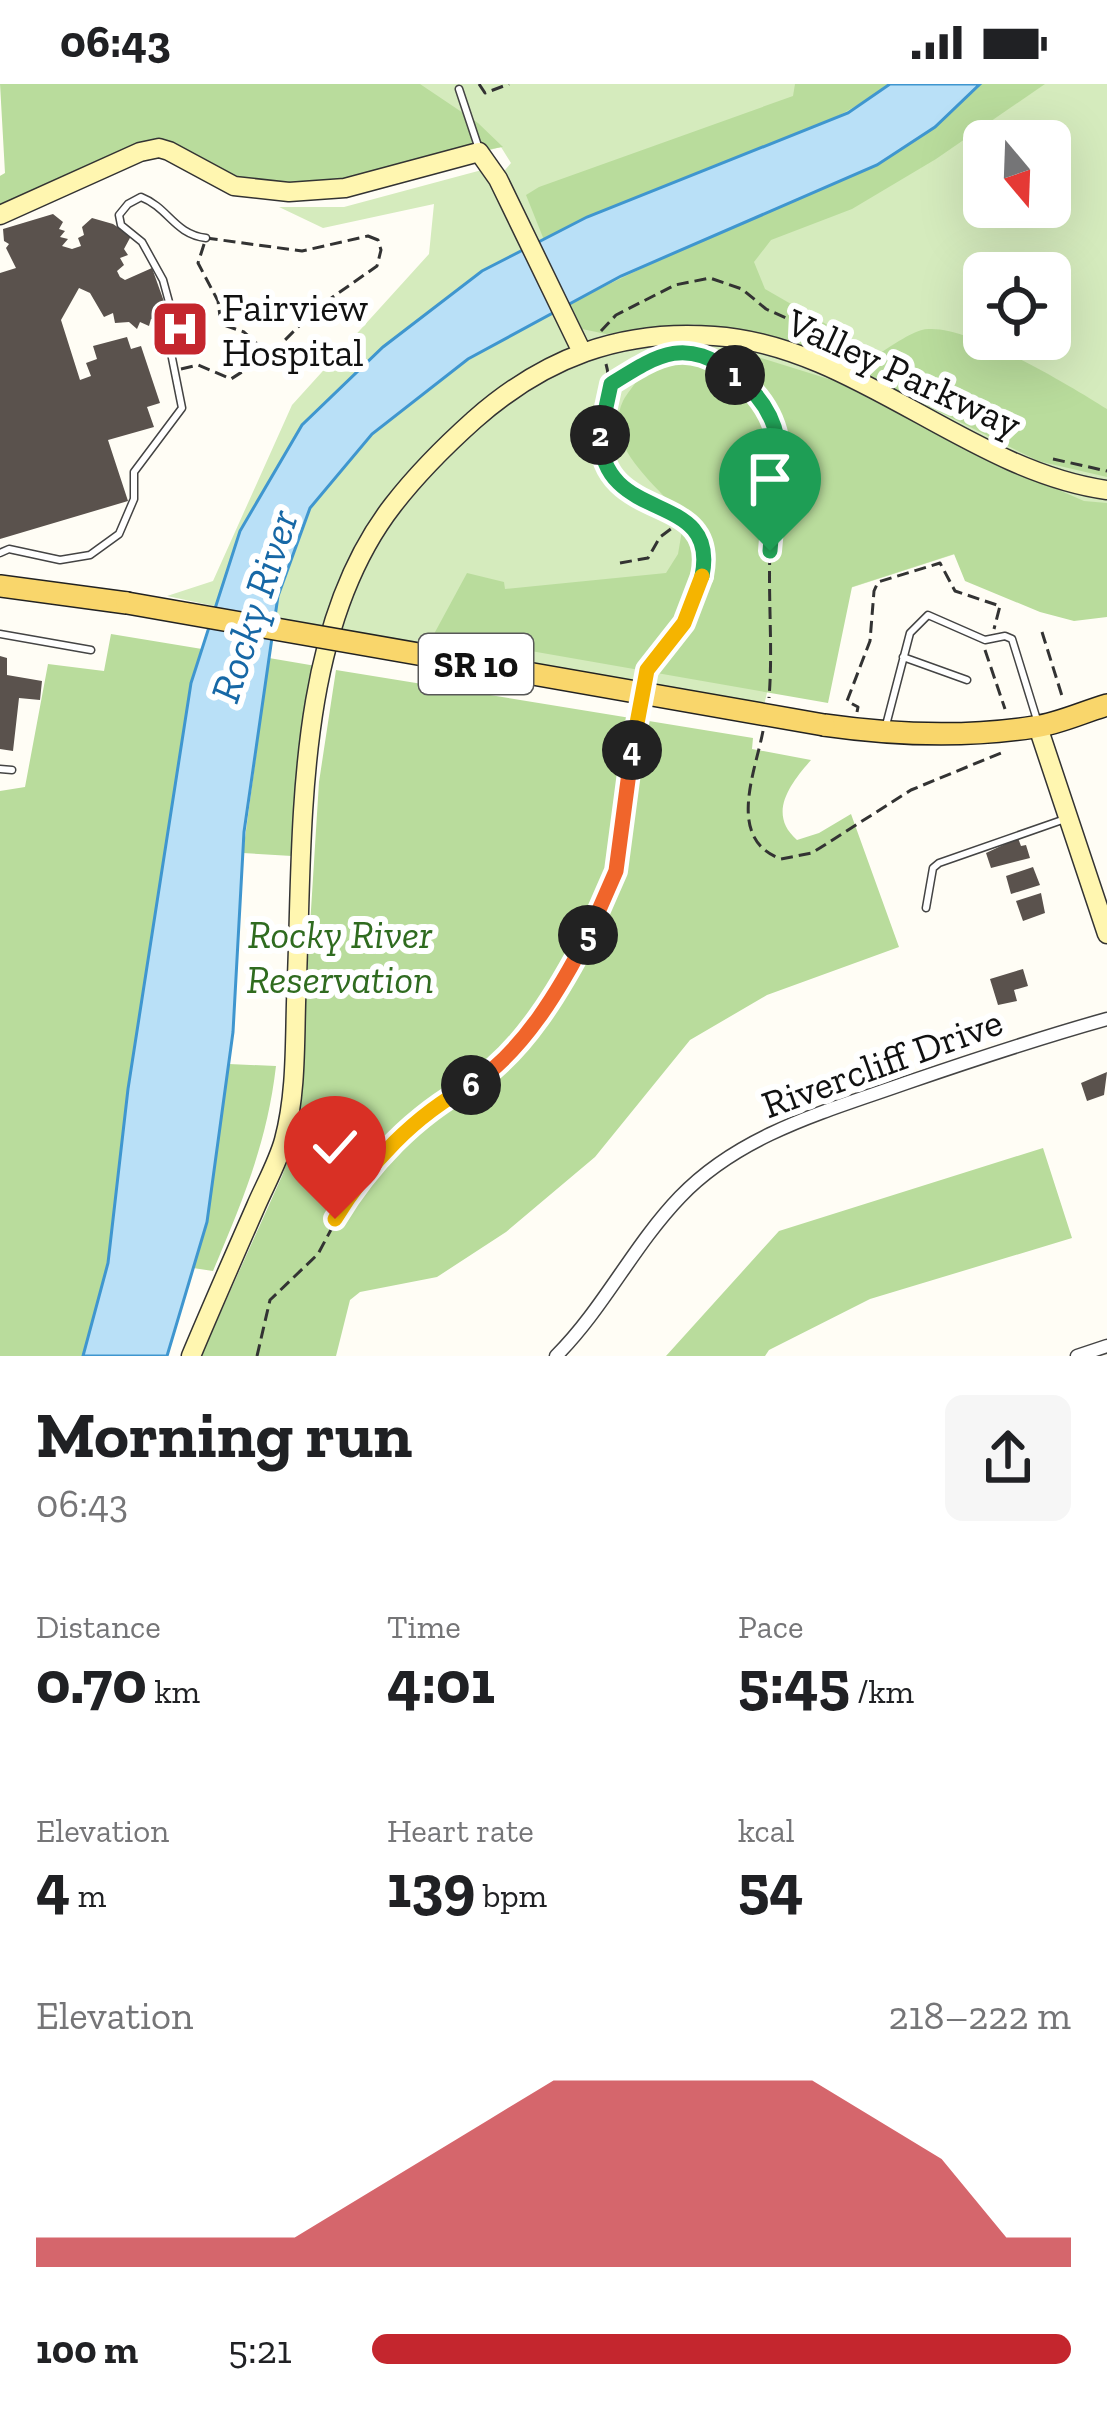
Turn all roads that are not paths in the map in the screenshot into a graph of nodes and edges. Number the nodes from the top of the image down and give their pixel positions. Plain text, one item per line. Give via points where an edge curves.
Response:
1 (458, 89) dead end
2 (479, 152) junction
3 (0, 215) edge
4 (206, 238) road end
5 (581, 350) junction
6 (1107, 490) edge
7 (0, 553) edge
8 (0, 586) edge
9 (0, 634) edge
10 (91, 650) dead end
11 (903, 657) junction
12 (967, 680) dead end
13 (1107, 705) edge
14 (1039, 727) junction
15 (885, 733) junction
16 (0, 769) edge
17 (12, 770) dead end
18 (1069, 818) junction
19 (926, 908) dead end
20 (1107, 934) edge
21 (1107, 1019) edge
22 (1107, 1346) edge
23 (191, 1356) edge
24 (556, 1356) edge
25 (1076, 1356) edge

1 - 2 lane
2 - 3 street via 345,188 290,192 234,186 158,148
2 - 5 street
4 - 7 lane via 178,231 141,197 119,215 163,280 182,407 134,472 134,499 119,534 90,556
5 - 6 street, Valley Parkway via 676,334 753,340 1053,480
5 - 23 street, Valley Parkway via 526,381 449,443 391,507 338,611 310,736 284,1141
8 - 15 main road, SR 10, bridge
9 - 10 lane
11 - 12 lane
11 - 14 lane via 912,628 928,616 985,640 1008,637
11 - 15 lane
13 - 14 main road, SR 10
14 - 15 main road, SR 10
14 - 18 street
16 - 17 lane
18 - 19 lane via 939,863
18 - 20 street
21 - 24 street, Rivercliff Drive via 753,1142 681,1196
22 - 25 street

